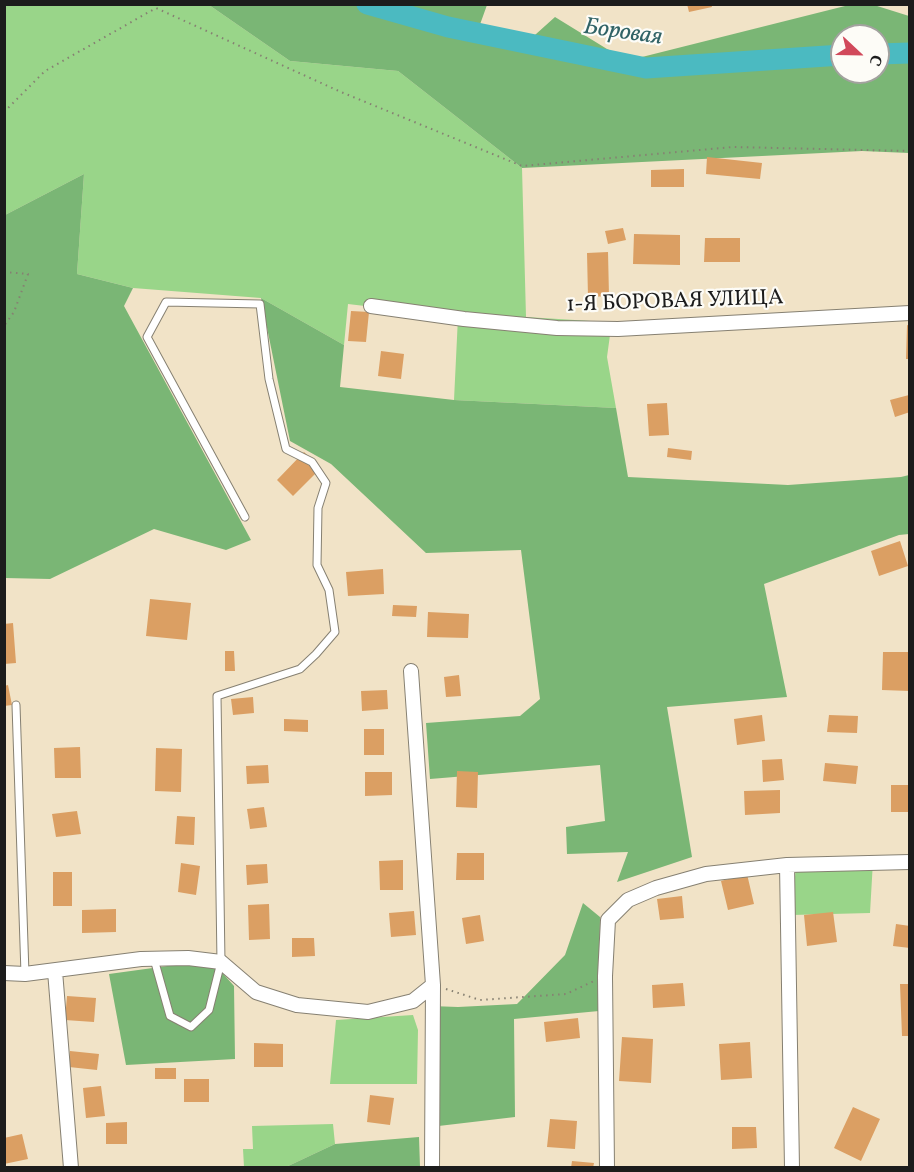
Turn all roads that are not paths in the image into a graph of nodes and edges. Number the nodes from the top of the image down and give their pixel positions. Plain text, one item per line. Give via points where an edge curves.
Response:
1 (371, 306) dead end
2 (909, 313) edge
3 (245, 518) dead end
4 (411, 671) dead end
5 (16, 705) dead end
6 (909, 862) edge
7 (787, 865) junction
8 (154, 959) junction
9 (221, 962) junction
10 (54, 970) junction
11 (4, 973) edge
12 (25, 974) junction
13 (433, 985) junction
14 (71, 1167) edge
15 (432, 1167) edge
16 (607, 1167) edge
17 (792, 1167) edge

1 - 2 street, 1-Я БОРОВАЯ УЛИЦА via 545,327 618,329
3 - 9 lane via 147,337 166,302 260,304 269,379 286,449 312,462 326,483 318,508 317,565 329,590 335,632 300,669 217,696
4 - 13 street
5 - 12 lane
6 - 7 street
7 - 16 street via 706,874 656,888 628,900 608,920
7 - 17 street
8 - 9 street
8 - 9 lane via 170,1016 191,1027 209,1010
8 - 10 street
9 - 13 street via 256,992 297,1005 368,1012 412,1001
10 - 12 street
10 - 14 street
11 - 12 street
13 - 15 street

